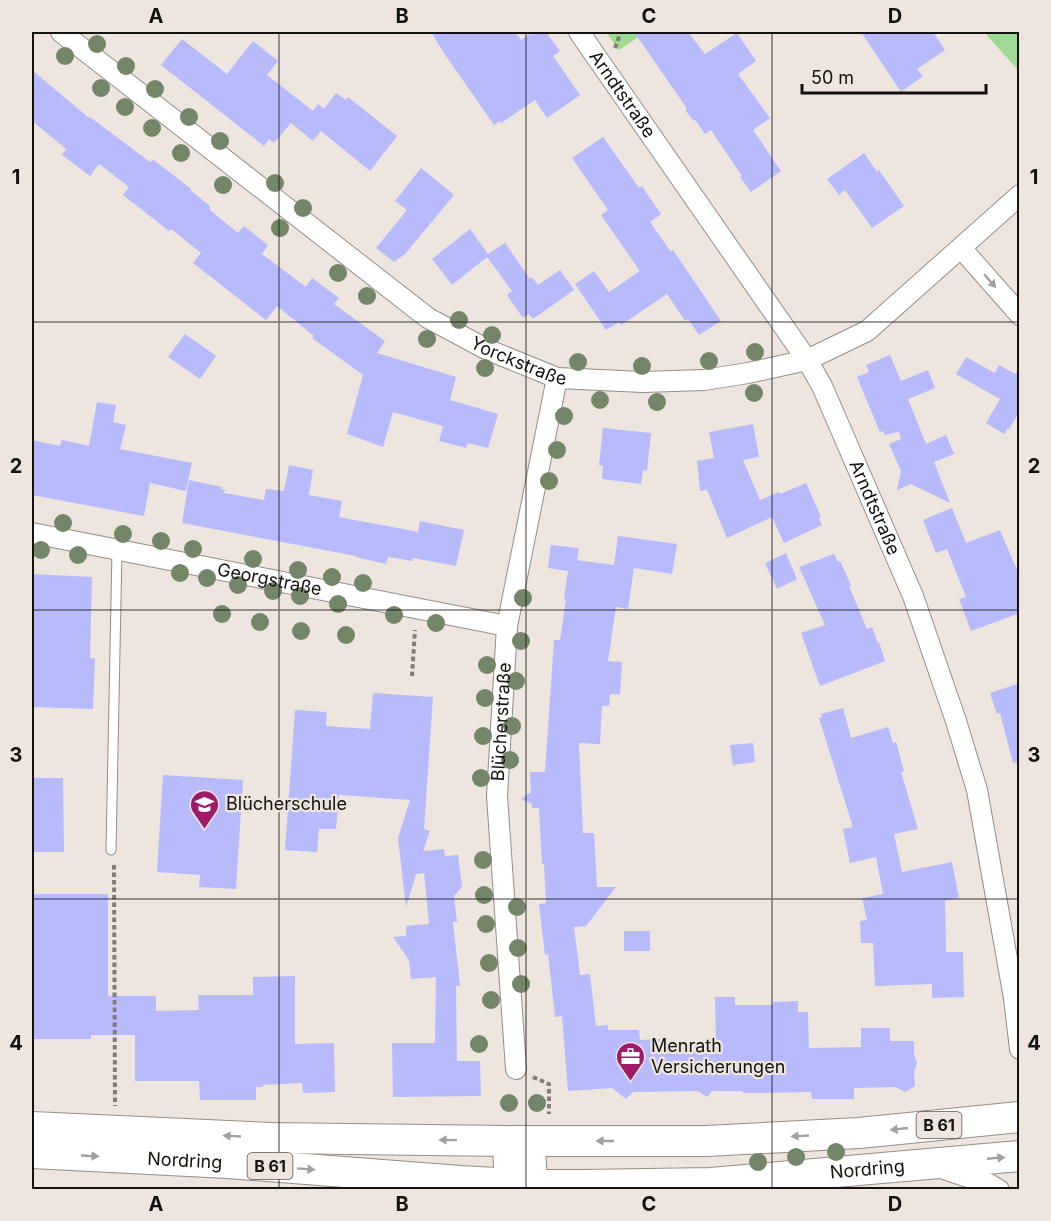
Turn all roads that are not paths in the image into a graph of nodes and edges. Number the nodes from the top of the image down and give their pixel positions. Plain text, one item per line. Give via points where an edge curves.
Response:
1 (61, 32) edge
2 (579, 32) edge
3 (1020, 195) edge
4 (962, 248) junction
5 (1020, 315) edge
6 (807, 360) junction
7 (557, 378) junction
8 (32, 533) edge
9 (117, 550) junction
10 (507, 626) junction
11 (111, 850) road end
12 (1020, 1049) edge
13 (516, 1070) road end
14 (1020, 1117) edge
15 (32, 1127) edge
16 (525, 1132) junction
17 (32, 1153) edge
18 (1020, 1156) edge
19 (930, 1164) junction
20 (521, 1187) edge
21 (999, 1190) edge

1 - 7 street, Yorckstraße via 428,318 486,349
2 - 6 street, Arndtstraße
3 - 4 street, Yorckstraße
4 -> 5 street
4 - 6 street, Yorckstraße via 867,331
6 - 7 street, Yorckstraße via 704,380
6 - 12 street, Arndtstraße via 822,386 913,596 956,721 977,790
7 - 10 street, Blücherstraße
8 - 9 street, Georgstraße
9 - 10 street, Georgstraße
9 - 11 lane
10 - 13 street, Blücherstraße via 497,796
14 -> 16 main road, Nordring / B 61 via 859,1133 707,1141
16 -> 15 main road, Nordring / B 61 via 272,1138
16 - 20 main road
17 -> 20 main road, Nordring / B 61 via 228,1163
19 -> 18 main road, Nordring / B 61
19 - 20 main road, Nordring / B 61 via 711,1183
19 - 21 street

